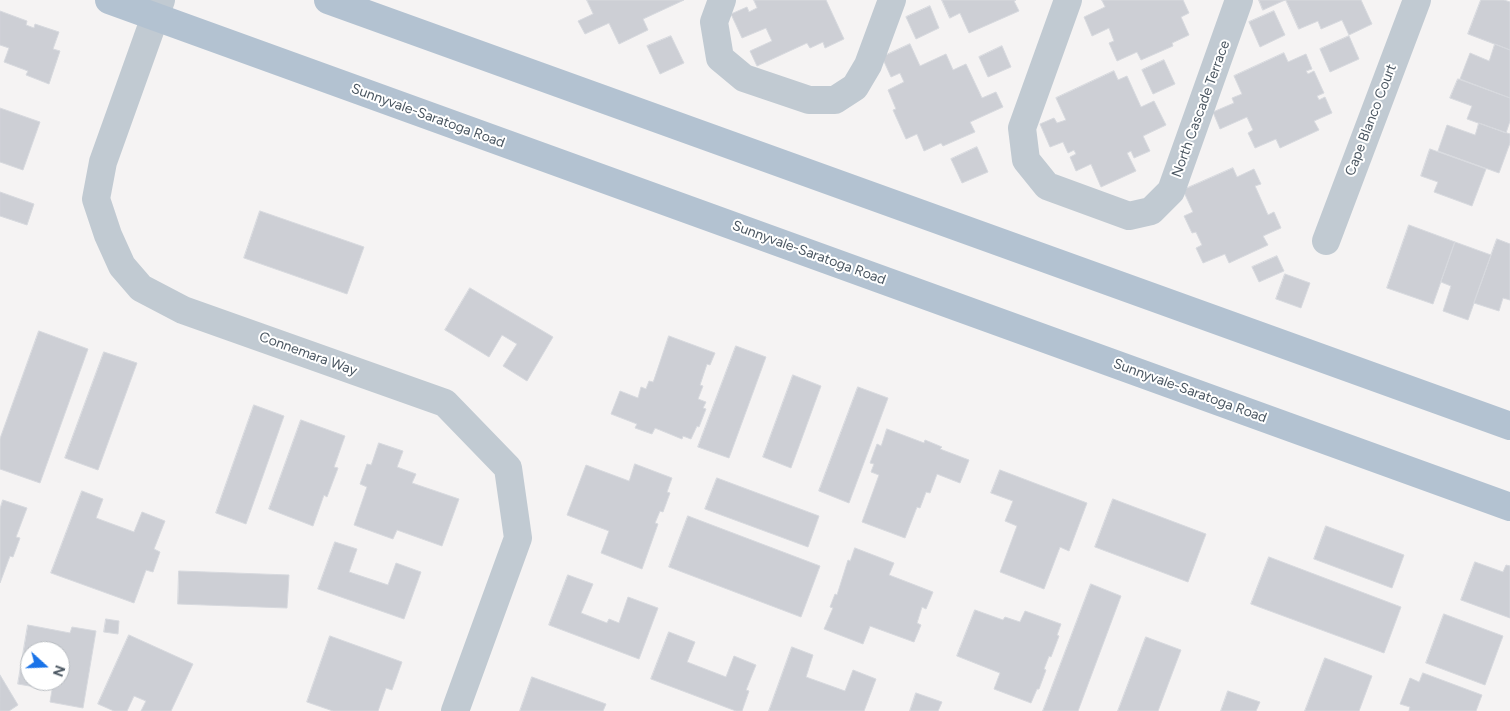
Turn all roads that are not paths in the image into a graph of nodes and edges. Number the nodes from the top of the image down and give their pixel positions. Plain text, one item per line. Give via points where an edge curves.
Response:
1 (109, 0) edge
2 (328, 0) edge
3 (722, 0) edge
4 (892, 0) edge
5 (1068, 0) edge
6 (1240, 0) edge
7 (1417, 0) edge
8 (158, 8) edge
9 (1326, 241) dead end
10 (1510, 426) edge
11 (1510, 507) edge
12 (456, 711) edge

1 - 8 main road, Sunnyvale-Saratoga Road
2 - 10 main road
3 - 4 street via 714,22 720,58 744,78 809,100 835,100 855,87 868,65
5 - 6 street, North Cascade Terrace via 1022,128 1026,160 1046,186 1129,216 1151,211 1171,191
7 - 9 street, Cape Blanco Court
8 - 11 main road, Sunnyvale-Saratoga Road
8 - 12 street, Connemara Way via 103,162 96,199 122,266 141,288 183,310 445,403 508,468 518,538

